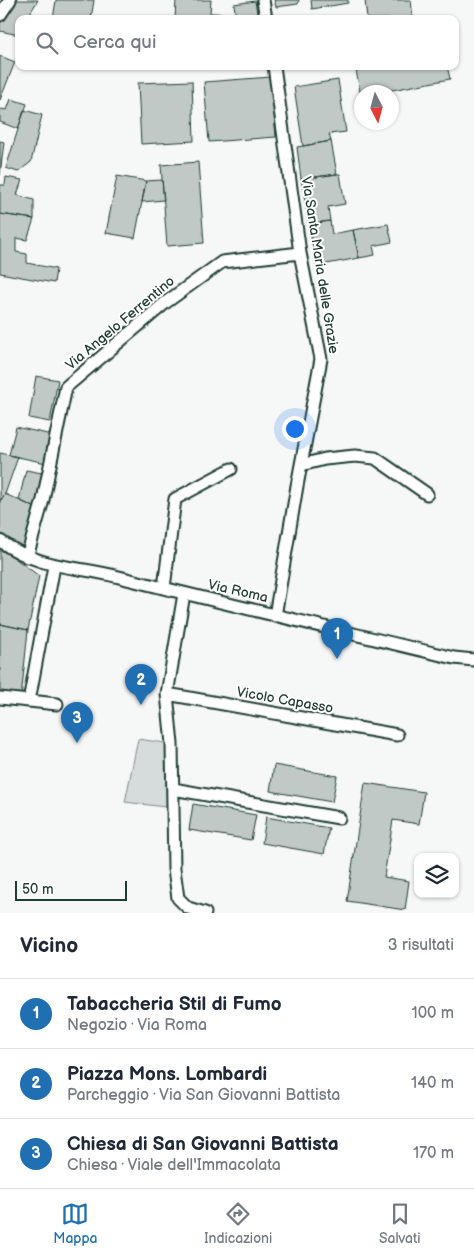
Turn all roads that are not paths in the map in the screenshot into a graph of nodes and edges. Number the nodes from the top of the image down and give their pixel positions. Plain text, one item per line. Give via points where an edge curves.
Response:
1 (10, 0) edge
2 (263, 0) edge
3 (0, 15) edge
4 (265, 15) edge
5 (275, 70) edge
6 (300, 254) junction
7 (301, 465) junction
8 (231, 469) dead end
9 (427, 494) dead end
10 (0, 541) edge
11 (27, 557) junction
12 (54, 566) junction
13 (164, 588) junction
14 (184, 594) junction
15 (275, 616) junction
16 (474, 660) edge
17 (167, 694) junction
18 (0, 698) edge
19 (29, 701) junction
20 (57, 704) dead end
21 (397, 735) dead end
22 (173, 789) junction
23 (339, 818) dead end
24 (205, 913) edge

1 - 3 street
2 - 4 street
5 - 6 street, Via Santa Maria delle Grazie
6 - 7 street, Via Santa Maria delle Grazie via 321,359
6 - 11 street, Via Angelo Ferrentino via 222,262 165,303 66,387 43,500
7 - 9 street via 355,456 375,458
7 - 15 street, Via Santa Maria delle Grazie
8 - 13 street via 174,499
10 - 11 street, Via Roma
11 - 12 street, Via Roma
12 - 13 street, Via Roma
12 - 19 street
13 - 14 street, Via Roma
14 - 15 street, Via Roma
14 - 17 street
15 - 16 street, Via Roma
17 - 21 street, Vicolo Capasso
17 - 22 street
18 - 19 street
19 - 20 street
22 - 23 street
22 - 24 street via 174,869 178,898 188,908

